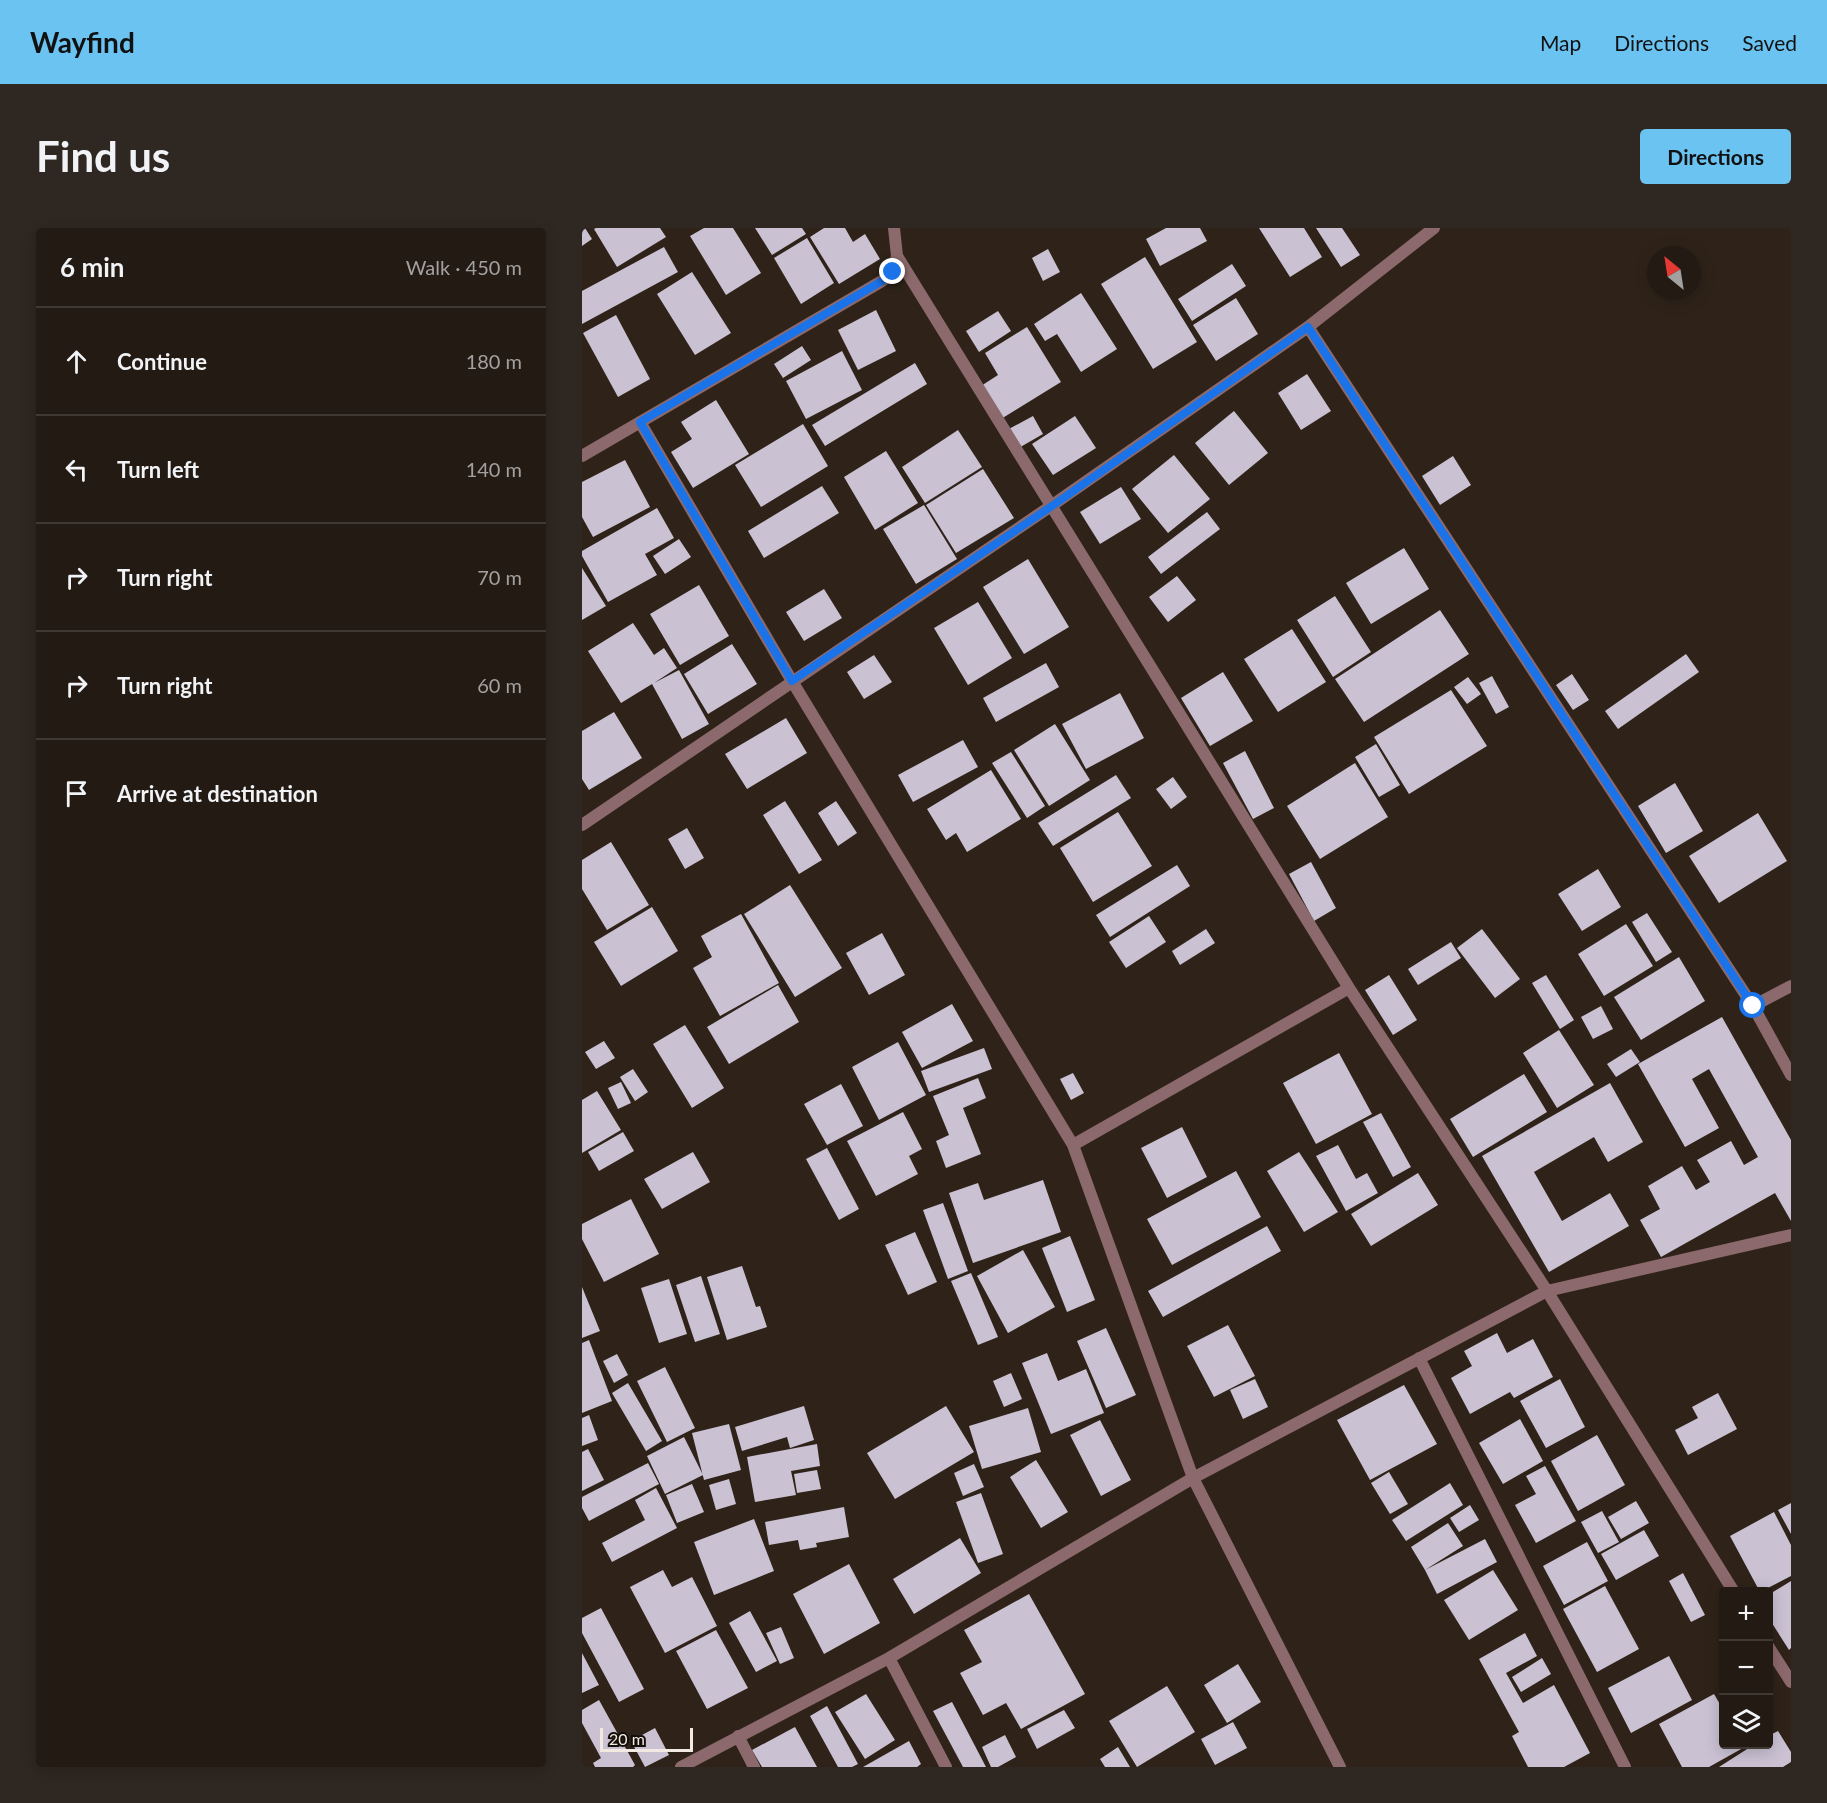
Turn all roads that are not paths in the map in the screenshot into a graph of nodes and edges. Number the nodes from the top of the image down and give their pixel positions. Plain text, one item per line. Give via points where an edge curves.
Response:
1 (894, 228) edge
2 (1434, 228) edge
3 (897, 256) junction
4 (1308, 327) junction
5 (640, 422) junction
6 (582, 456) edge
7 (1052, 506) junction
8 (792, 681) junction
9 (582, 825) edge
10 (1791, 986) edge
11 (1349, 988) junction
12 (1753, 1006) junction
13 (1791, 1075) edge
14 (1072, 1145) junction
15 (1791, 1235) edge
16 (1547, 1291) junction
17 (1419, 1358) junction
18 (1193, 1478) junction
19 (1731, 1587) edge
20 (1773, 1654) edge
21 (889, 1658) junction
22 (1791, 1682) edge
23 (738, 1736) junction
24 (681, 1767) edge
25 (754, 1767) edge
26 (946, 1767) edge
27 (1340, 1767) edge
28 (1624, 1767) edge

1 - 3 street
2 - 4 street
3 - 5 street via 893,272 882,281
3 - 7 street
4 - 7 street
4 - 12 street
5 - 6 street
5 - 8 street
7 - 8 street
7 - 11 street
8 - 9 street
8 - 14 street
10 - 12 street
11 - 14 street
11 - 16 street
12 - 13 street
14 - 18 street
15 - 16 street
16 - 17 street
16 - 19 street
17 - 18 street
17 - 28 street
18 - 21 street
18 - 27 street
20 - 22 street
21 - 23 street
21 - 26 street
23 - 24 street
23 - 25 street

